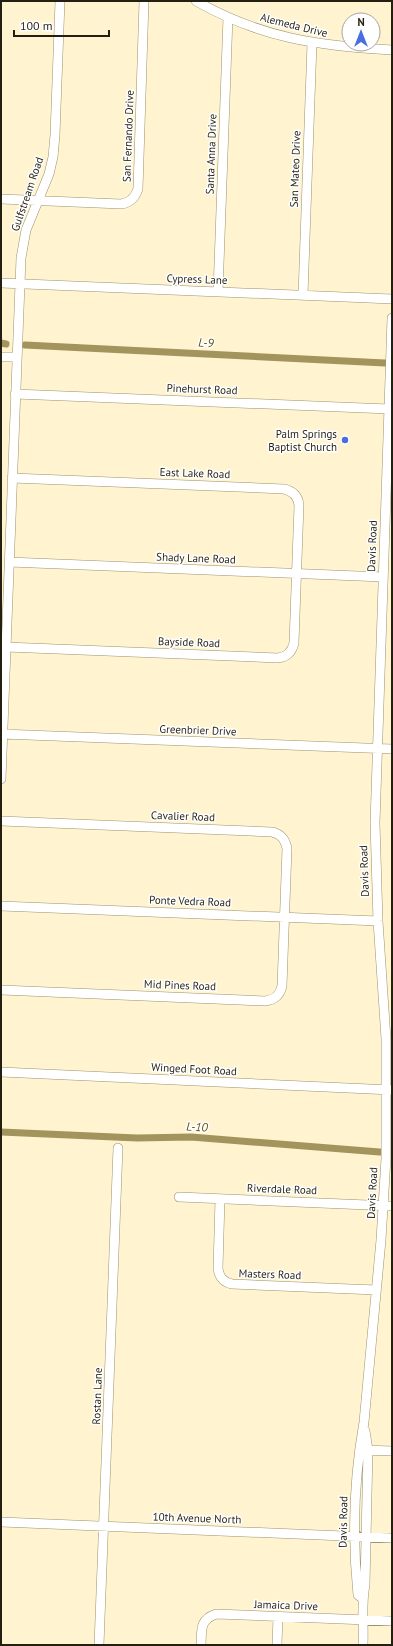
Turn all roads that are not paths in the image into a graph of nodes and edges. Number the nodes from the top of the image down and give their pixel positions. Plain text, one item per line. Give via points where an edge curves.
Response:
1 (60, 1) edge
2 (144, 1) edge
3 (196, 1) edge
4 (228, 17) junction
5 (312, 43) junction
6 (392, 50) edge
7 (1, 199) edge
8 (38, 200) junction
9 (1, 283) edge
10 (19, 284) junction
11 (218, 292) junction
12 (303, 296) junction
13 (392, 299) edge
14 (392, 318) edge
15 (1, 357) edge
16 (16, 357) junction
17 (15, 394) junction
18 (389, 409) junction
19 (12, 478) junction
20 (5, 543) edge
21 (9, 562) junction
22 (297, 574) junction
23 (383, 578) junction
24 (3, 648) edge
25 (2, 734) edge
26 (376, 749) junction
27 (392, 750) edge
28 (1, 779) edge
29 (1, 821) edge
30 (1, 906) edge
31 (284, 917) junction
32 (378, 921) junction
33 (1, 990) edge
34 (1, 1072) edge
35 (389, 1090) edge
36 (118, 1148) dead end
37 (180, 1197) dead end
38 (220, 1199) junction
39 (388, 1206) edge
40 (376, 1290) junction
41 (364, 1450) junction
42 (392, 1451) edge
43 (1, 1522) edge
44 (104, 1526) junction
45 (354, 1537) junction
46 (366, 1537) junction
47 (392, 1538) edge
48 (362, 1598) junction
49 (278, 1617) junction
50 (364, 1620) junction
51 (392, 1621) edge
52 (99, 1645) edge
53 (201, 1645) edge
54 (276, 1645) edge
55 (363, 1645) edge

1 - 8 street, Gulfstream Road via 54,146 49,174
2 - 8 street, San Fernando Drive via 136,194 130,201 121,204
3 - 4 street, Alemeda Drive
4 - 5 street, Alemeda Drive via 266,32
4 - 11 street, Santa Anna Drive
5 - 6 street, Alemeda Drive via 346,48
5 - 12 street, San Mateo Drive
7 - 8 street
8 - 10 street, Gulfstream Road via 23,241
9 - 10 street, Cypress Lane
10 - 11 street, Cypress Lane
10 - 16 street, Gulfstream Road
11 - 12 street, Cypress Lane
12 - 13 street, Cypress Lane
14 - 18 street, Davis Road
15 - 16 street
16 - 17 street, Gulfstream Road
17 - 18 street, Pinehurst Road
17 - 19 street, Gulfstream Road
18 - 23 street, Davis Road
19 - 20 street, Gulfstream Road
19 - 22 street, East Lake Road via 289,490 296,496 299,505
20 - 21 street, Gulfstream Road
21 - 22 street, Shady Lane Road
21 - 24 street, Gulfstream Road
22 - 23 street, Shady Lane Road
22 - 24 street, Bayside Road via 294,643 291,652 283,657
23 - 26 street, Davis Road
24 - 25 street, Gulfstream Road
25 - 26 street, Greenbrier Drive
25 - 28 street, Gulfstream Road
26 - 27 street, Greenbrier Drive
26 - 32 street, Davis Road
29 - 31 street, Cavalier Road via 276,833 284,839 287,848
30 - 31 street, Ponte Vedra Road
31 - 32 street, Ponte Vedra Road
31 - 33 street, Mid Pines Road via 282,986 278,995 270,1000
32 - 35 street, Davis Road
34 - 35 street, Winged Foot Road
35 - 39 street, Davis Road via 386,1145
36 - 44 street, Rostan Lane
37 - 38 street, Riverdale Road
38 - 39 street, Riverdale Road
38 - 40 street, Masters Road via 218,1268 224,1281 232,1284
39 - 40 street, Davis Road
40 - 41 street, Davis Road via 364,1422
41 - 42 street
41 - 45 street, Davis Road
41 - 46 street, Davis Road
43 - 44 street, 10th Avenue North
44 - 45 street, 10th Avenue North
44 - 52 street, Rostan Lane
45 - 46 street, 10th Avenue North
45 - 48 street, Davis Road via 358,1595
46 - 47 street, 10th Avenue North
46 - 48 street, Davis Road via 365,1585
48 - 50 street, Davis Road
49 - 50 street, Jamaica Drive
49 - 53 street, Jamaica Drive via 216,1614 207,1617 202,1626
49 - 54 street
50 - 51 street, Jamaica Drive
50 - 55 street, Davis Road

